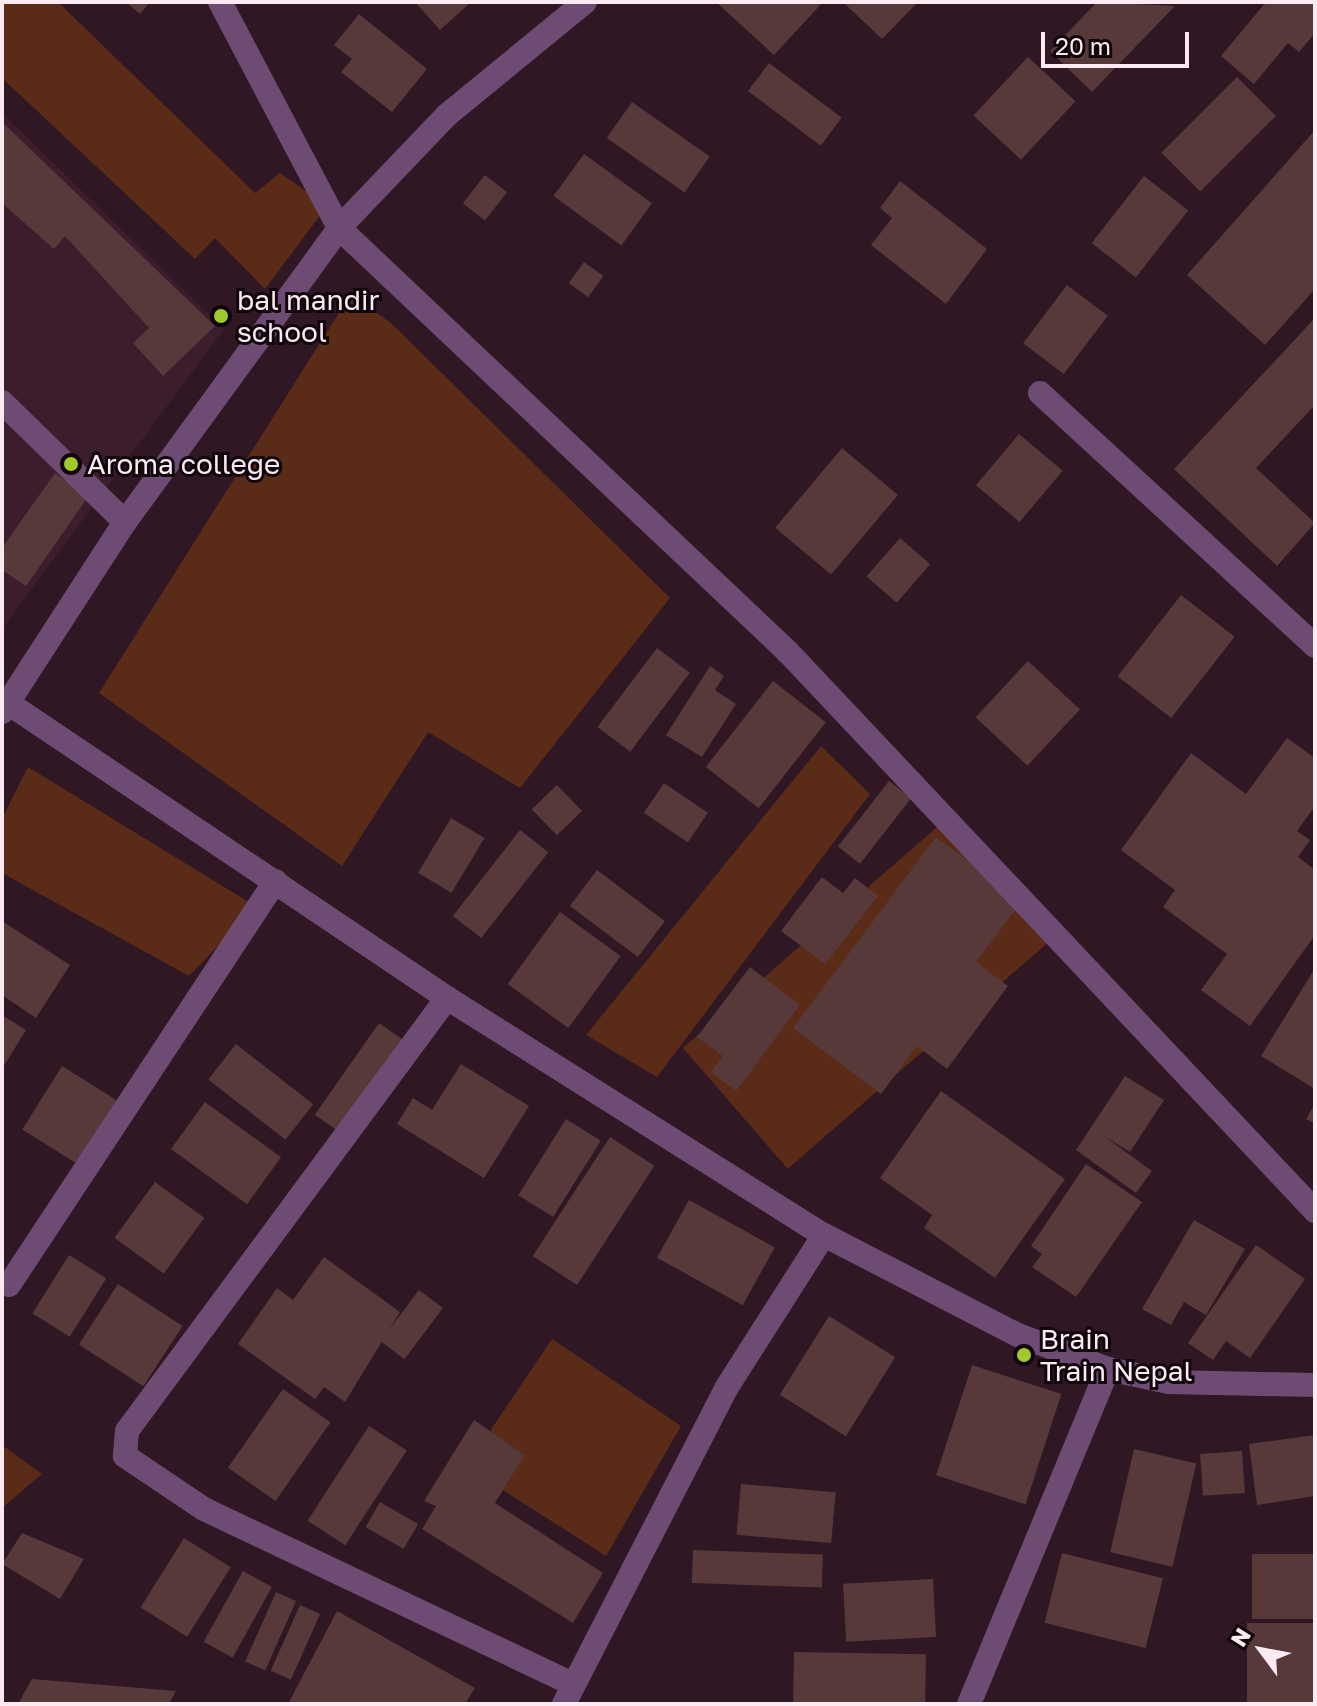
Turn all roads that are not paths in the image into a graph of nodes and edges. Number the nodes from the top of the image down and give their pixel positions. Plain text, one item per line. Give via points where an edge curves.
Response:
1 (220, 2) edge
2 (585, 2) edge
3 (339, 228) junction
4 (1040, 393) dead end
5 (2, 402) edge
6 (125, 522) junction
7 (1315, 646) edge
8 (5, 708) edge
9 (275, 881) junction
10 (447, 998) junction
11 (1315, 1211) edge
12 (824, 1235) junction
13 (9, 1285) dead end
14 (1108, 1369) junction
15 (1315, 1385) edge
16 (569, 1694) edge
17 (969, 1704) edge

1 - 3 street
2 - 3 street via 447,115
3 - 6 street
3 - 11 street via 787,651
4 - 7 street
5 - 6 street
6 - 8 street
8 - 9 street
9 - 10 street
9 - 13 street
10 - 12 street
10 - 16 street via 127,1431 125,1456 204,1509
12 - 14 street via 1018,1335
12 - 16 street via 727,1387
14 - 15 street via 1169,1382
14 - 17 street

